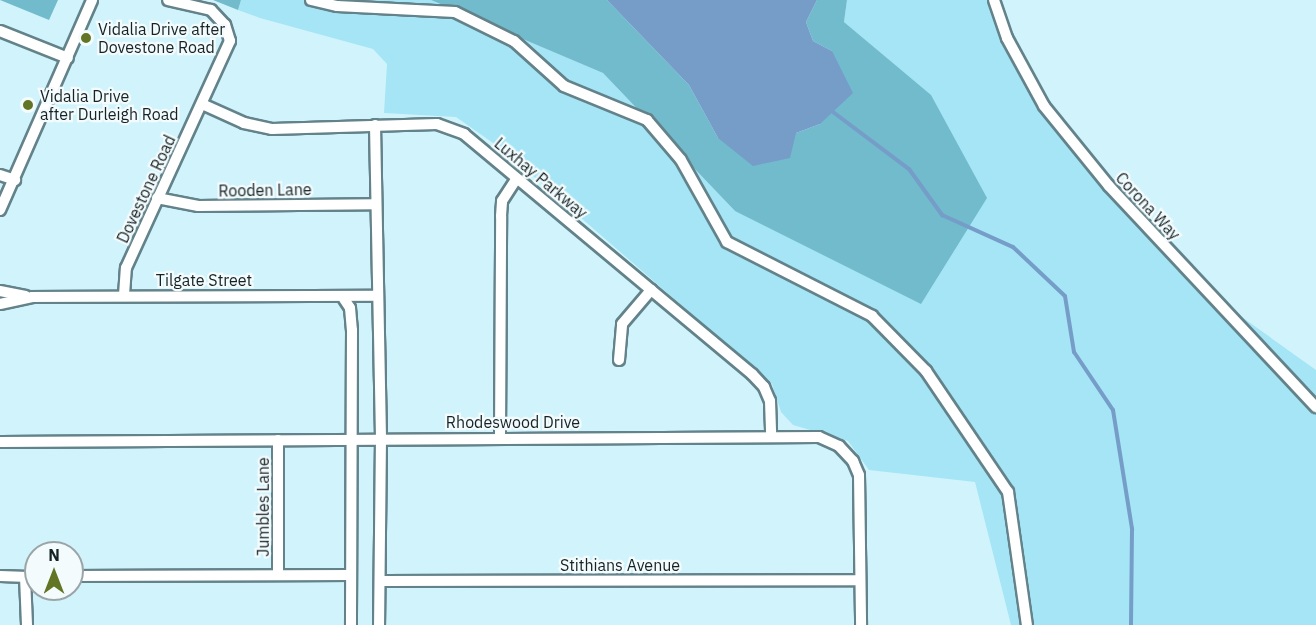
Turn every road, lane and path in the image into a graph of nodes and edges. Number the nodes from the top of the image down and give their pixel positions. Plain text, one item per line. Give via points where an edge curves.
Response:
1 (92, 0) edge
2 (168, 0) edge
3 (311, 0) edge
4 (994, 0) edge
5 (0, 31) edge
6 (68, 58) junction
7 (202, 104) junction
8 (375, 125) junction
9 (0, 175) edge
10 (517, 178) junction
11 (15, 180) junction
12 (157, 198) junction
13 (375, 204) junction
14 (0, 210) edge
15 (651, 290) junction
16 (0, 291) edge
17 (124, 295) junction
18 (342, 296) junction
19 (376, 296) junction
20 (32, 297) junction
21 (0, 304) edge
22 (619, 360) dead end
23 (1316, 408) edge
24 (771, 436) junction
25 (500, 437) junction
26 (381, 438) junction
27 (278, 440) junction
28 (350, 440) junction
29 (0, 442) edge
30 (278, 574) junction
31 (351, 575) junction
32 (0, 576) edge
33 (84, 576) edge
34 (24, 577) edge
35 (860, 580) junction
36 (380, 581) junction
37 (29, 601) edge
38 (27, 625) edge
39 (351, 625) edge
40 (380, 625) edge
41 (861, 625) edge
42 (1027, 625) edge

1 - 6 street
2 - 7 street, Dovestone Road via 211,10 225,25 230,41
3 - 42 street via 337,6 455,12 514,41 564,86 647,120 681,160 727,242 872,316 926,371 1008,492
4 - 23 street, Corona Way via 1006,38 1044,106 1109,186
5 - 6 street
6 - 11 street
7 - 8 street, Luxhay Parkway via 244,123 272,129
7 - 12 street, Dovestone Road
8 - 10 street, Luxhay Parkway via 451,127
8 - 13 street
9 - 11 street
10 - 15 street, Luxhay Parkway
10 - 25 street via 502,201 501,216
11 - 14 street
12 - 13 street, Rooden Lane via 198,206
12 - 17 street, Dovestone Road via 126,268
13 - 19 street
15 - 22 street via 622,324
15 - 24 street, Luxhay Parkway via 764,387 770,401
16 - 20 street, Tilgate Street
17 - 18 street, Tilgate Street
17 - 20 street, Tilgate Street
18 - 19 street, Tilgate Street
18 - 28 street via 350,308 352,330
19 - 26 street
20 - 21 street, Tilgate Street
24 - 25 street, Rhodeswood Drive
24 - 35 street, Rhodeswood Drive via 819,437 839,446 853,462 861,495
25 - 26 street, Rhodeswood Drive
26 - 28 street, Rhodeswood Drive
26 - 36 street
27 - 28 street, Rhodeswood Drive
27 - 29 street, Rhodeswood Drive
27 - 30 street, Jumbles Lane
28 - 31 street
30 - 31 street
30 - 33 street
31 - 39 street
32 - 34 street
35 - 36 street, Stithians Avenue
35 - 41 street, Rhodeswood Drive
36 - 40 street
37 - 38 street

